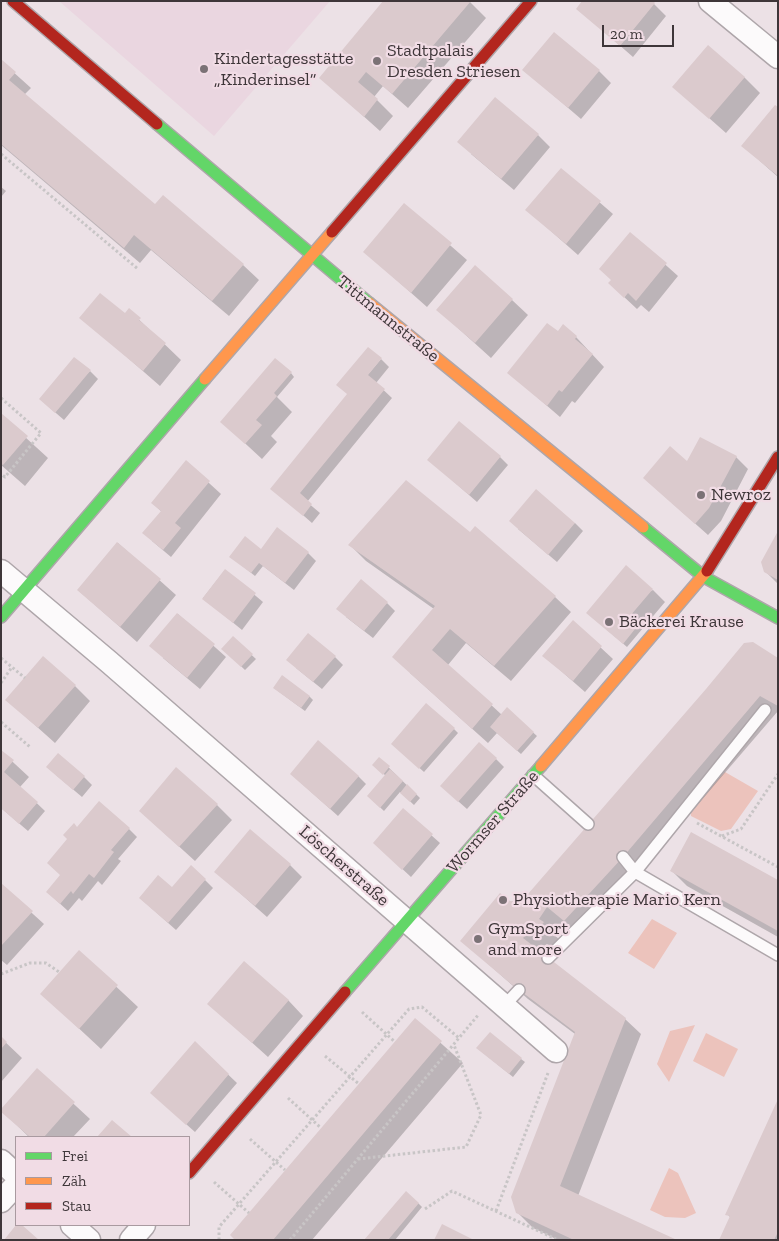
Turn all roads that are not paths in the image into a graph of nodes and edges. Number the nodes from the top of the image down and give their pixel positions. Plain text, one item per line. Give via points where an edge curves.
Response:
1 (13, 1) edge
2 (531, 1) edge
3 (710, 1) edge
4 (778, 57) edge
5 (312, 256) junction
6 (778, 457) edge
7 (1, 571) edge
8 (704, 577) junction
9 (24, 590) junction
10 (1, 617) edge
11 (778, 618) edge
12 (765, 710) dead end
13 (533, 775) junction
14 (588, 824) dead end
15 (623, 857) dead end
16 (635, 872) junction
17 (407, 921) junction
18 (778, 955) edge
19 (548, 958) dead end
20 (520, 990) dead end
21 (499, 1001) junction
22 (556, 1051) road end
23 (1, 1161) edge
24 (192, 1169) edge
25 (15, 1174) edge
26 (15, 1186) edge
27 (1, 1201) edge
28 (73, 1226) edge
29 (89, 1240) edge

1 - 5 street, Tittmannstraße
2 - 5 street
3 - 4 street
5 - 8 street, Tittmannstraße
5 - 9 street
6 - 8 street, Wormser Straße
7 - 9 street, Löscherstraße
8 - 11 street, Tittmannstraße
8 - 13 street, Wormser Straße
9 - 10 street
9 - 17 street, Löscherstraße
12 - 16 lane
13 - 14 lane
13 - 17 street, Wormser Straße
15 - 16 lane
16 - 18 lane
16 - 19 lane
17 - 21 street, Löscherstraße
17 - 24 street, Wormser Straße
20 - 21 lane
21 - 22 street, Löscherstraße
23 - 25 street
26 - 27 street
28 - 29 street

